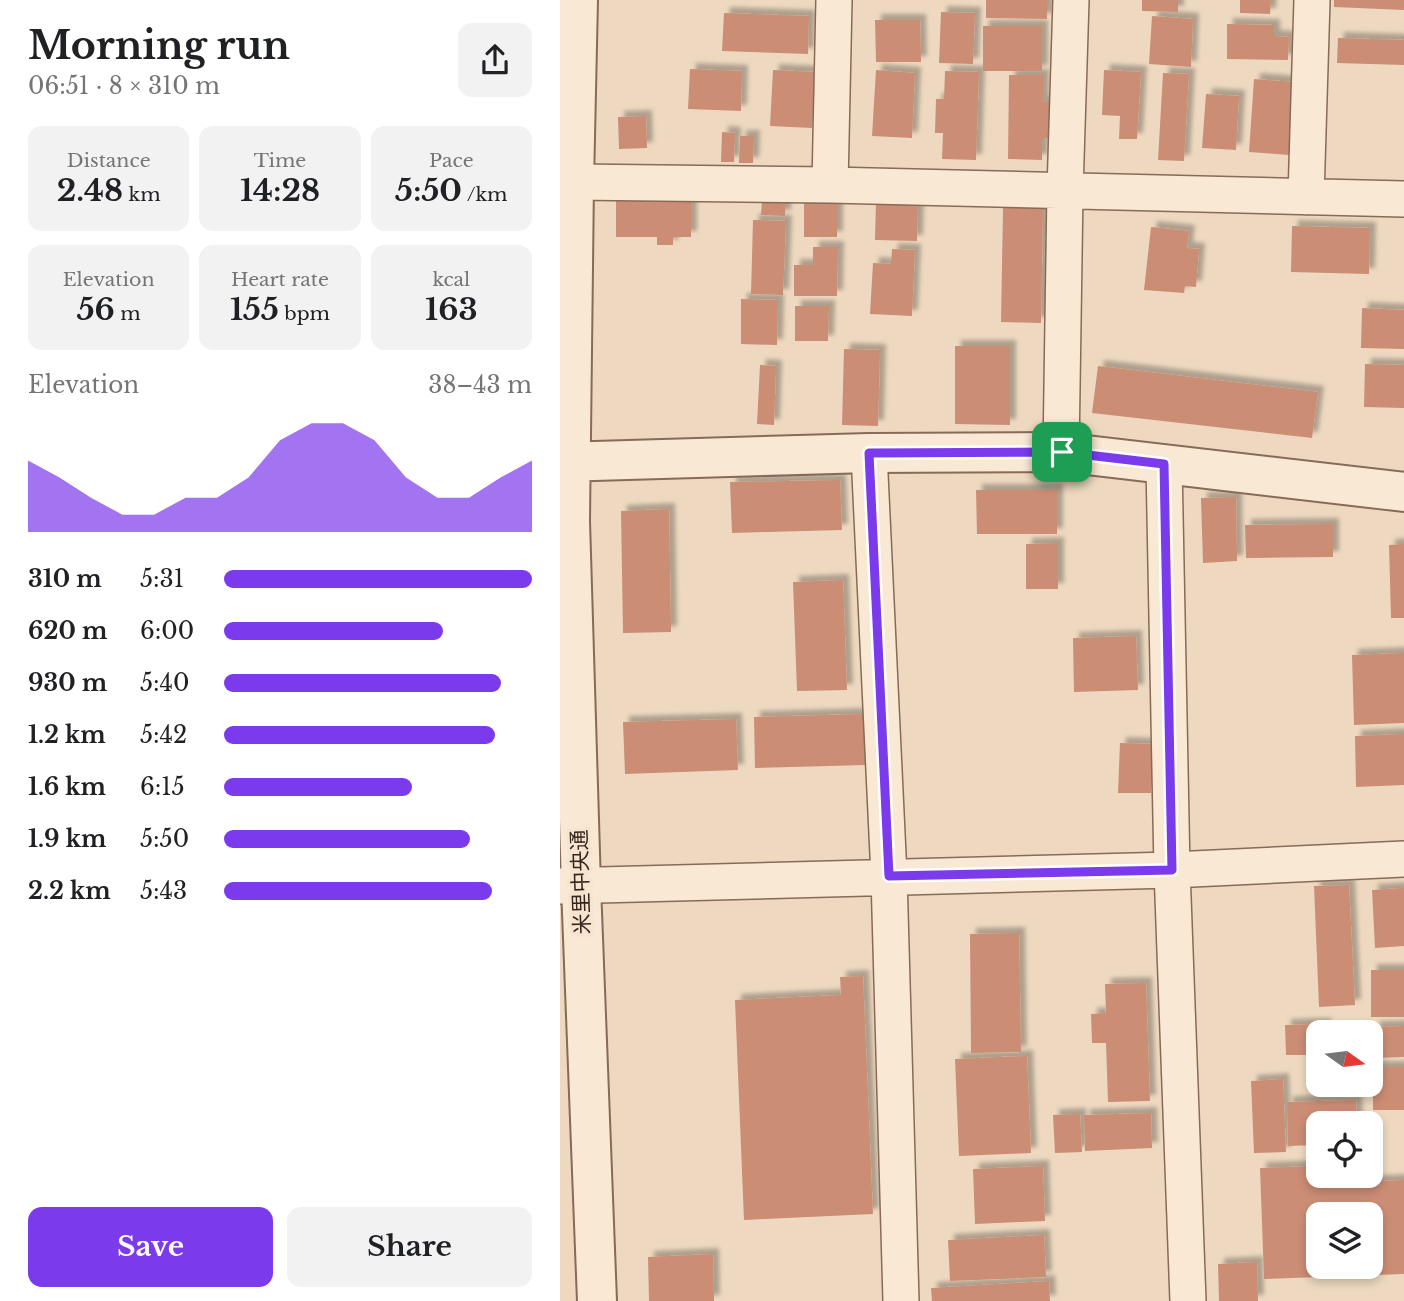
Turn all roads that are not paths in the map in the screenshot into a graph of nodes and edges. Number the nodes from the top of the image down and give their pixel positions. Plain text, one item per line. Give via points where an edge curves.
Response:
1 (578, 0) edge
2 (834, 0) edge
3 (1071, 0) edge
4 (1312, 0) edge
5 (574, 182) junction
6 (830, 185) junction
7 (1065, 191) junction
8 (1306, 197) junction
9 (1404, 199) edge
10 (1062, 452) junction
11 (869, 453) junction
12 (565, 462) edge
13 (1164, 464) junction
14 (1404, 492) edge
15 (1404, 859) edge
16 (1172, 870) junction
17 (889, 876) junction
18 (570, 886) edge
19 (597, 1301) edge
20 (901, 1301) edge
21 (1188, 1301) edge

1 - 5 street, 米里中央通
2 - 6 street
3 - 7 street
4 - 8 street
5 - 6 street
5 - 12 street, 米里中央通
6 - 7 street
7 - 8 street
7 - 10 street
8 - 9 street
10 - 11 street
10 - 13 street
11 - 12 street
11 - 17 street
12 - 18 street, 米里中央通 via 570,521
13 - 14 street
13 - 16 street
15 - 16 street
16 - 17 street
16 - 21 street
17 - 18 street
17 - 20 street
18 - 19 street, 米里中央通

